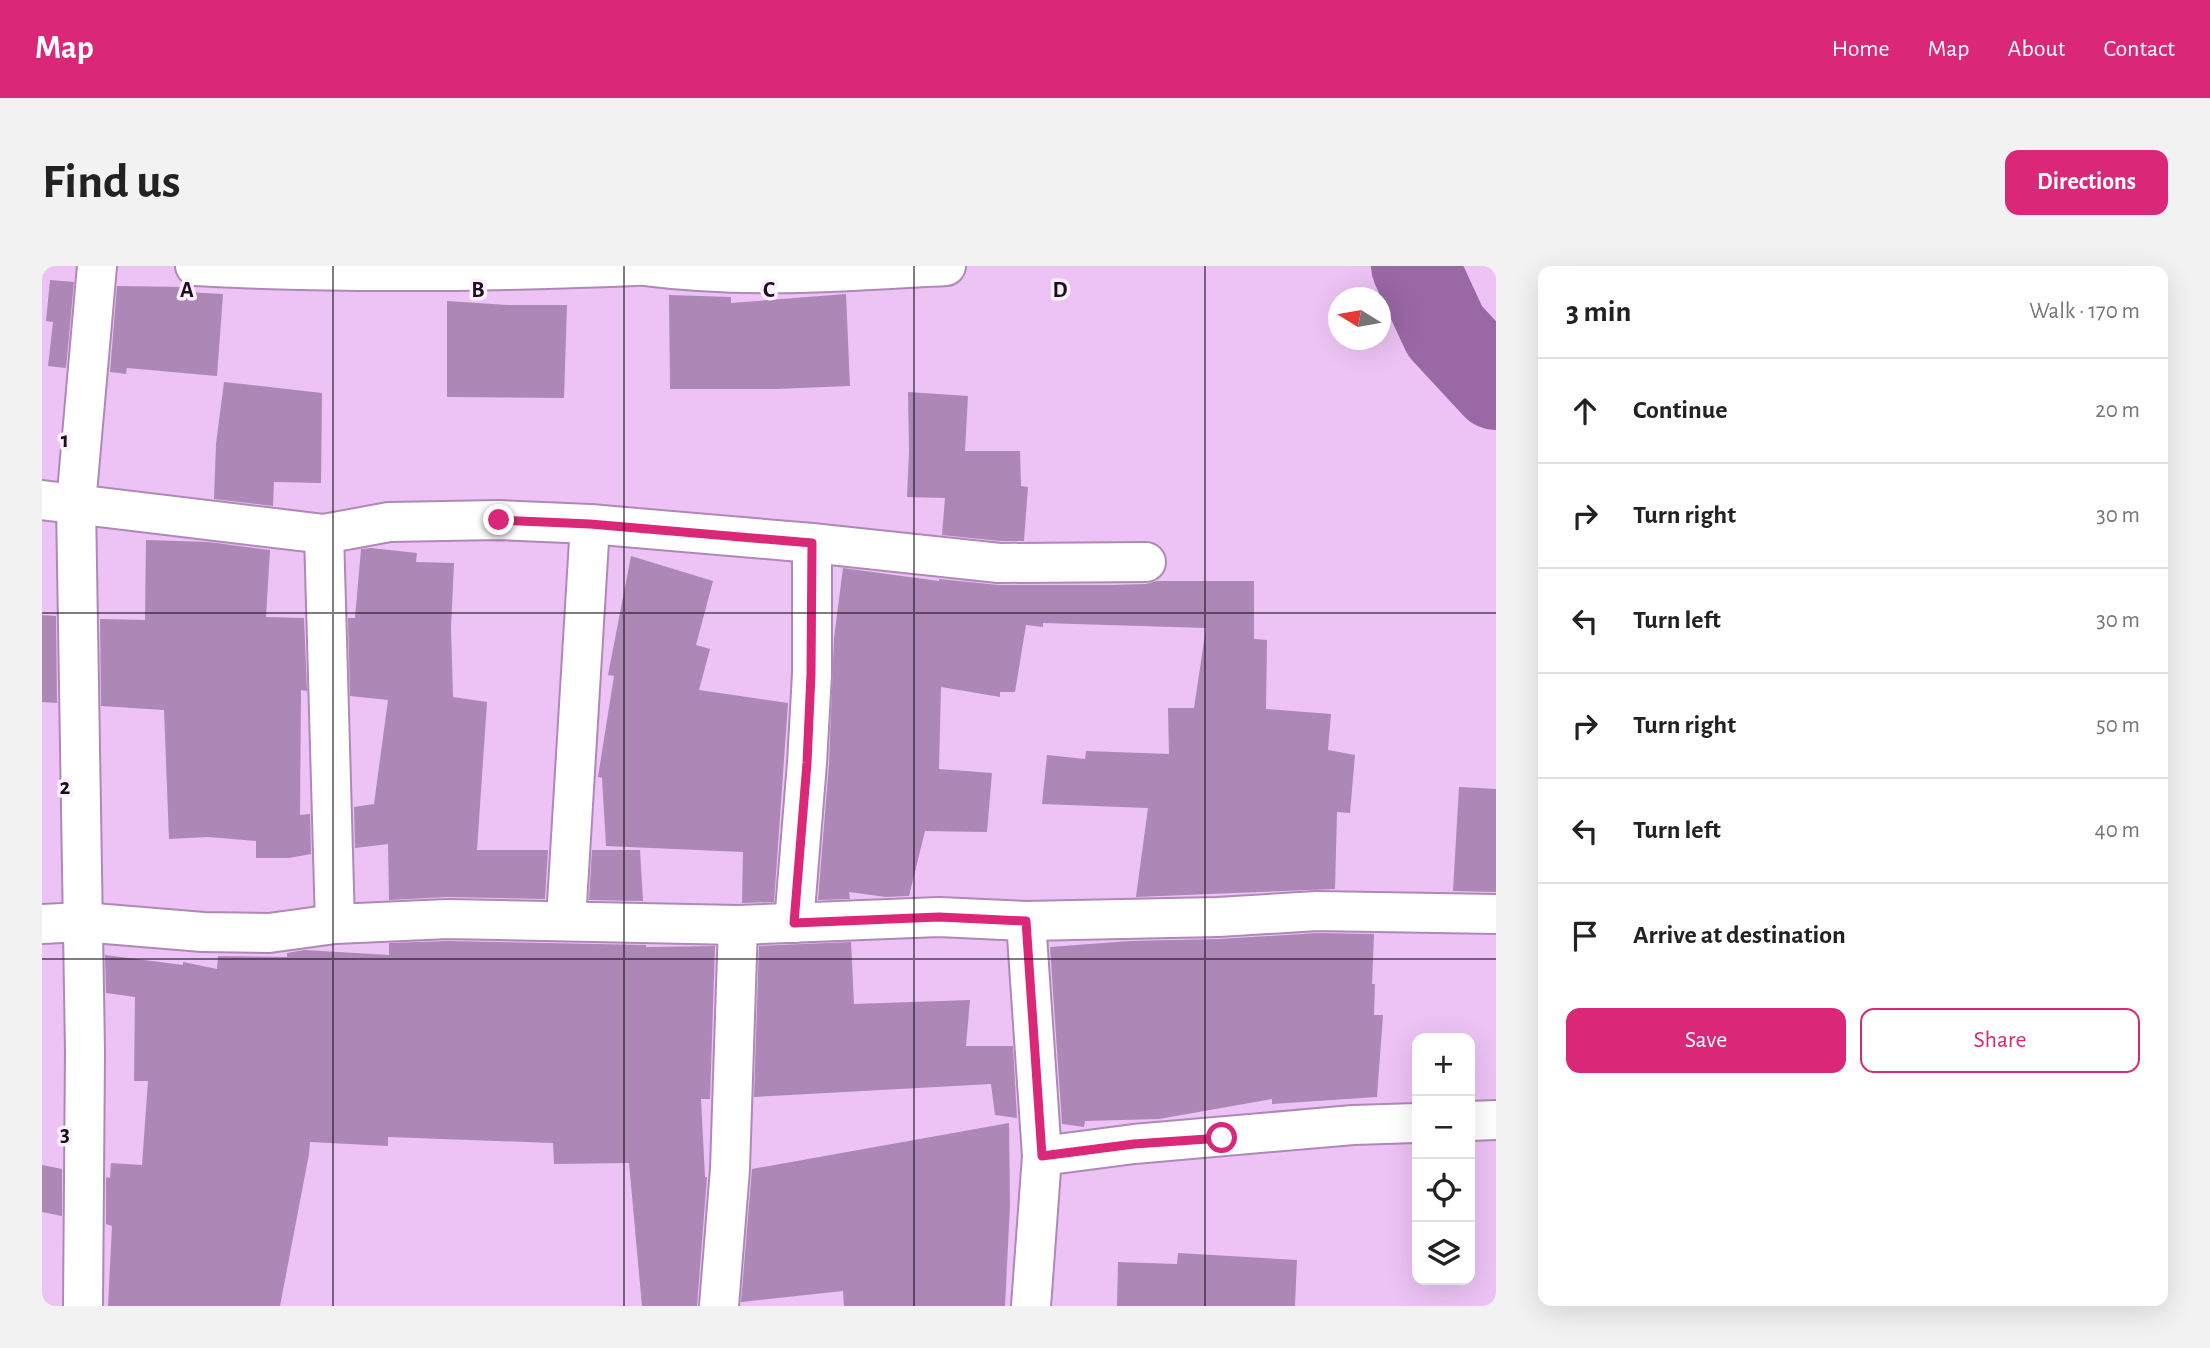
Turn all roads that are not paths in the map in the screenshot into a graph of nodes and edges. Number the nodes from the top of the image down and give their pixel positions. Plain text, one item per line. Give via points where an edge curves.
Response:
1 (97, 266) edge
2 (195, 266) edge
3 (946, 266) edge
4 (649, 267) edge
5 (59, 502) edge
6 (590, 524) junction
7 (324, 534) junction
8 (812, 543) junction
9 (1146, 562) dead end
10 (1496, 914) edge
11 (566, 920) junction
12 (1026, 921) junction
13 (82, 922) junction
14 (794, 923) junction
15 (42, 924) edge
16 (335, 924) junction
17 (738, 925) junction
18 (1496, 1120) edge
19 (1475, 1121) edge
20 (1412, 1123) edge
21 (1042, 1156) junction
22 (83, 1306) edge
23 (719, 1306) edge
24 (1031, 1306) edge

1 - 5 street
2 - 4 street via 348,273
3 - 4 street via 741,275
5 - 7 street
5 - 13 street
6 - 7 street via 499,520 389,523
6 - 8 street
6 - 11 street
7 - 16 street
8 - 9 street via 999,563
8 - 14 street via 810,699
10 - 12 street via 1317,911
11 - 16 street
11 - 17 street
12 - 14 street via 939,917
12 - 21 street
13 - 15 street
13 - 16 street via 269,933
13 - 22 street
14 - 17 street
17 - 23 street via 730,1169
18 - 19 street
20 - 21 street via 1134,1144
21 - 24 street

